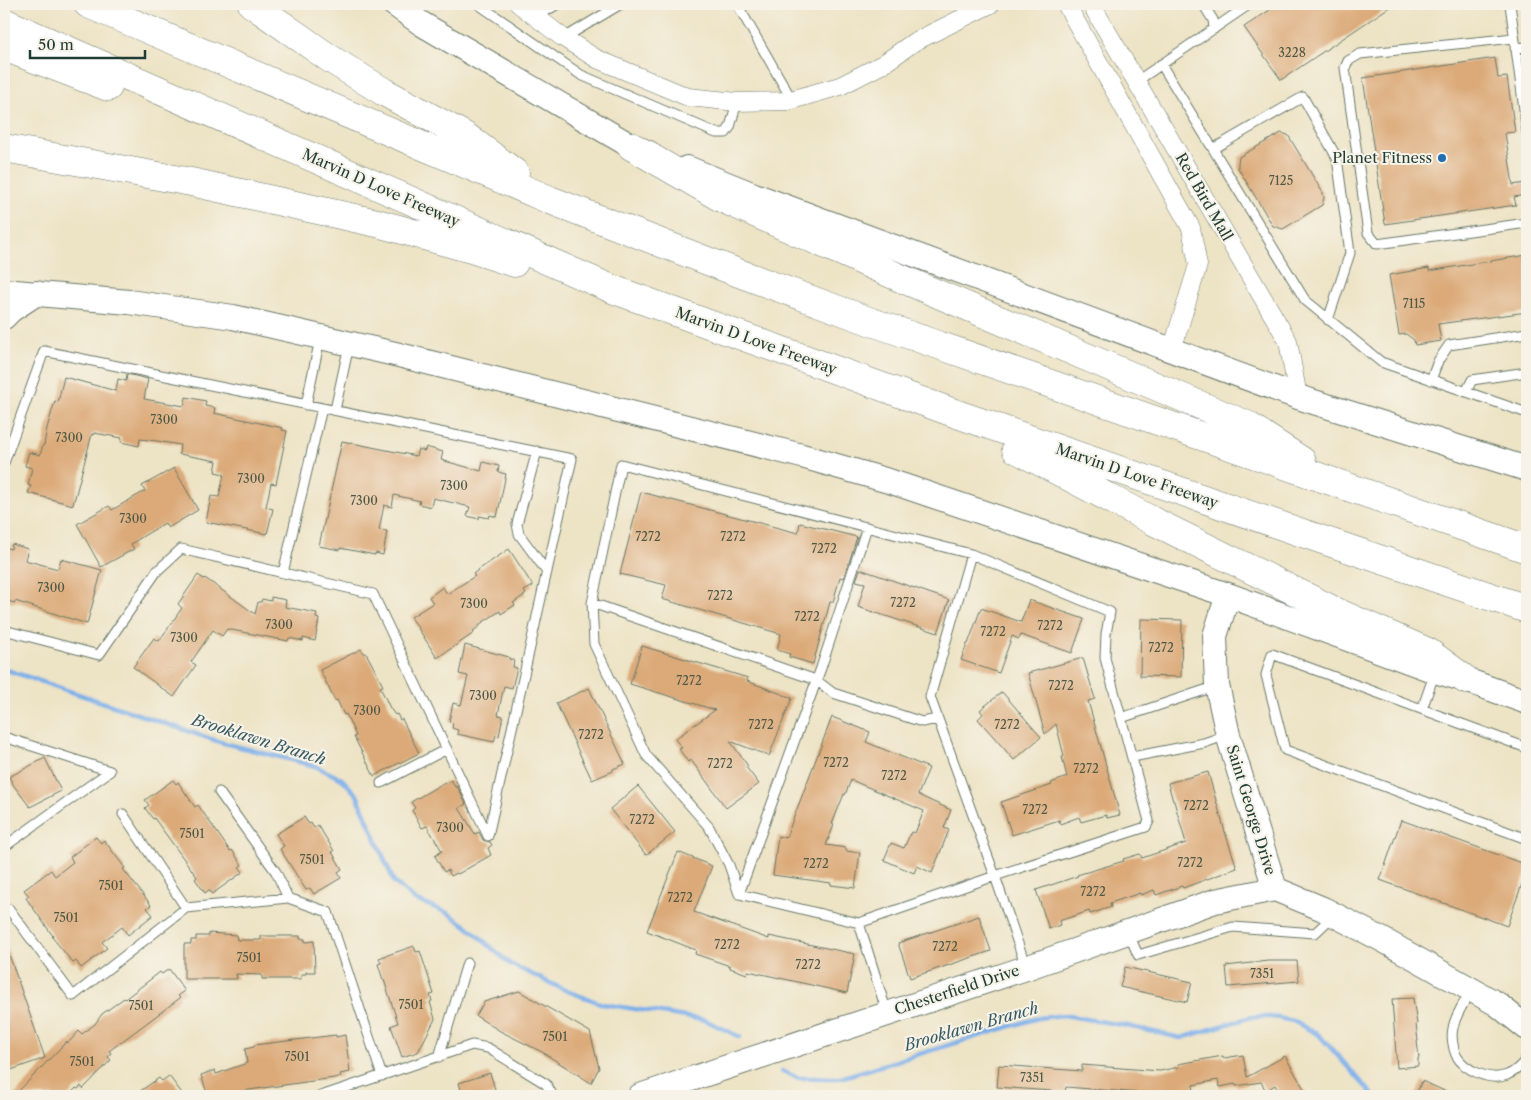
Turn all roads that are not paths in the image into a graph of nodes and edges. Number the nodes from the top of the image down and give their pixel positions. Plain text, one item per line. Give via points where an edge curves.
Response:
1 (88, 4) edge
2 (252, 4) edge
3 (394, 4) edge
4 (478, 4) edge
5 (520, 4) edge
6 (558, 4) edge
7 (621, 4) edge
8 (737, 4) edge
9 (990, 4) edge
10 (1066, 4) edge
11 (1091, 4) edge
12 (1203, 4) edge
13 (1250, 4) edge
14 (1510, 4) edge
15 (536, 17) junction
16 (4, 22) edge
17 (1214, 29) junction
18 (564, 38) junction
19 (1514, 38) junction
20 (4, 47) edge
21 (1527, 47) edge
22 (1515, 48) junction
23 (1161, 64) junction
24 (1137, 81) junction
25 (792, 100) junction
26 (737, 102) junction
27 (232, 123) junction
28 (1527, 132) edge
29 (631, 146) junction
30 (4, 148) edge
31 (1213, 149) junction
32 (550, 200) junction
33 (1527, 223) edge
34 (612, 289) junction
35 (4, 291) edge
36 (37, 293) junction
37 (4, 317) edge
38 (1328, 320) junction
39 (1527, 333) edge
40 (321, 337) junction
41 (349, 344) junction
42 (1172, 350) junction
43 (1527, 372) edge
44 (1431, 380) junction
45 (1466, 392) junction
46 (1298, 397) junction
47 (306, 405) junction
48 (322, 408) junction
49 (335, 410) junction
50 (1527, 413) edge
51 (957, 414) junction
52 (537, 451) junction
53 (4, 463) edge
54 (1527, 469) edge
55 (1337, 484) junction
56 (867, 527) junction
57 (1527, 549) edge
58 (971, 554) junction
59 (547, 572) junction
60 (283, 573) junction
61 (1228, 594) junction
62 (592, 603) junction
63 (1527, 609) edge
64 (4, 630) edge
65 (1435, 671) junction
66 (816, 680) junction
67 (1466, 680) junction
68 (1217, 686) junction
69 (1527, 702) edge
70 (1422, 710) junction
71 (1121, 718) junction
72 (938, 719) junction
73 (1228, 735) junction
74 (4, 737) edge
75 (1527, 748) edge
76 (447, 749) junction
77 (1132, 757) junction
78 (381, 784) dead end
79 (219, 792) dead end
80 (123, 814) dead end
81 (1527, 839) edge
82 (4, 847) edge
83 (995, 876) junction
84 (1275, 889) junction
85 (739, 894) junction
86 (288, 898) junction
87 (186, 908) junction
88 (4, 912) edge
89 (1334, 915) junction
90 (859, 922) junction
91 (1128, 931) junction
92 (467, 963) dead end
93 (1026, 968) junction
94 (1471, 989) junction
95 (887, 1014) junction
96 (1527, 1028) edge
97 (439, 1056) junction
98 (1527, 1058) edge
99 (382, 1076) junction
100 (649, 1095) edge
101 (321, 1096) edge
102 (553, 1096) edge

1 - 32 highway
2 - 32 highway via 329,58 465,136
3 - 29 main road via 422,24
4 - 26 lane via 581,75 716,133 726,133
5 - 15 street
6 - 15 lane
7 - 18 lane
8 - 25 lane
9 - 25 street via 914,42 883,64 840,86
10 - 42 street, Red Bird Mall via 1191,228 1198,265
11 - 24 street, Red Bird Mall
12 - 17 lane via 1213,20
13 - 17 lane
14 - 19 lane
15 - 18 street
16 - 27 highway, Marvin D Love Freeway
17 - 23 lane
18 - 26 street via 597,59 688,98
19 - 22 lane
19 - 33 lane via 1360,54 1348,61 1345,68 1368,233 1377,244
20 - 27 highway via 127,95
21 - 22 lane
22 - 28 lane
23 - 24 lane
23 - 31 lane
24 - 46 street, Red Bird Mall via 1288,341
25 - 26 street
27 - 34 highway, Marvin D Love Freeway
29 - 42 main road
29 - 55 highway via 721,198 1247,425
30 - 34 highway via 190,182 377,223 471,249 586,288
31 - 38 lane via 1304,300
31 - 38 lane via 1303,97 1337,158 1350,253
32 - 55 highway via 869,321
34 - 51 highway, Marvin D Love Freeway
35 - 36 main road
36 - 37 main road
36 - 40 main road via 233,317
38 - 44 lane via 1381,362
39 - 44 lane via 1449,345
40 - 41 main road
40 - 47 lane
41 - 49 lane
41 - 61 main road via 802,456 892,482
42 - 46 main road
43 - 45 lane via 1472,380
44 - 45 lane
45 - 50 lane
46 - 54 main road
47 - 48 lane
47 - 53 lane via 44,351
48 - 49 lane
48 - 60 lane
49 - 52 lane
51 - 63 highway, Marvin D Love Freeway
51 - 67 highway via 1000,442 1152,520 1339,613 1428,652
52 - 59 lane via 517,524 520,534
52 - 59 lane via 572,459
55 - 57 highway
56 - 58 lane
56 - 62 lane via 621,464
56 - 66 lane
58 - 71 lane via 1110,612 1105,658
58 - 72 lane via 930,697
59 - 76 lane via 488,836
60 - 64 lane via 181,549 157,572 99,655
60 - 76 lane via 373,594
61 - 65 main road
61 - 68 main road, Saint George Drive via 1215,636
62 - 66 lane
62 - 85 lane via 594,644 646,756 709,827
65 - 67 main road
65 - 70 lane
66 - 72 lane via 832,693 922,722
66 - 85 lane
67 - 69 main road
68 - 71 lane
68 - 73 main road, Saint George Drive
70 - 75 lane
70 - 81 lane via 1272,654 1266,675 1285,750
71 - 77 lane
72 - 83 lane
73 - 77 lane
73 - 84 main road, Saint George Drive
74 - 82 lane via 110,771
76 - 78 lane
77 - 83 lane via 1149,821 1146,827
79 - 86 lane via 276,872
80 - 87 lane
83 - 90 lane
83 - 93 lane
84 - 89 main road, Saint George Drive
84 - 91 main road, Chesterfield Drive via 1215,901
85 - 90 lane
86 - 87 lane
86 - 99 lane via 328,912
87 - 88 lane via 73,996 9,909
89 - 91 lane via 1315,933 1233,927 1138,955
89 - 94 main road, Saint George Drive
90 - 95 lane
91 - 93 main road, Chesterfield Drive
92 - 97 lane
93 - 95 main road, Chesterfield Drive
94 - 96 main road, Saint George Drive via 1497,1004
94 - 98 lane via 1452,1029 1457,1056 1467,1067 1494,1077 1506,1076
95 - 100 main road, Chesterfield Drive
97 - 99 lane
97 - 102 lane via 472,1045 488,1048 546,1084
99 - 101 lane

